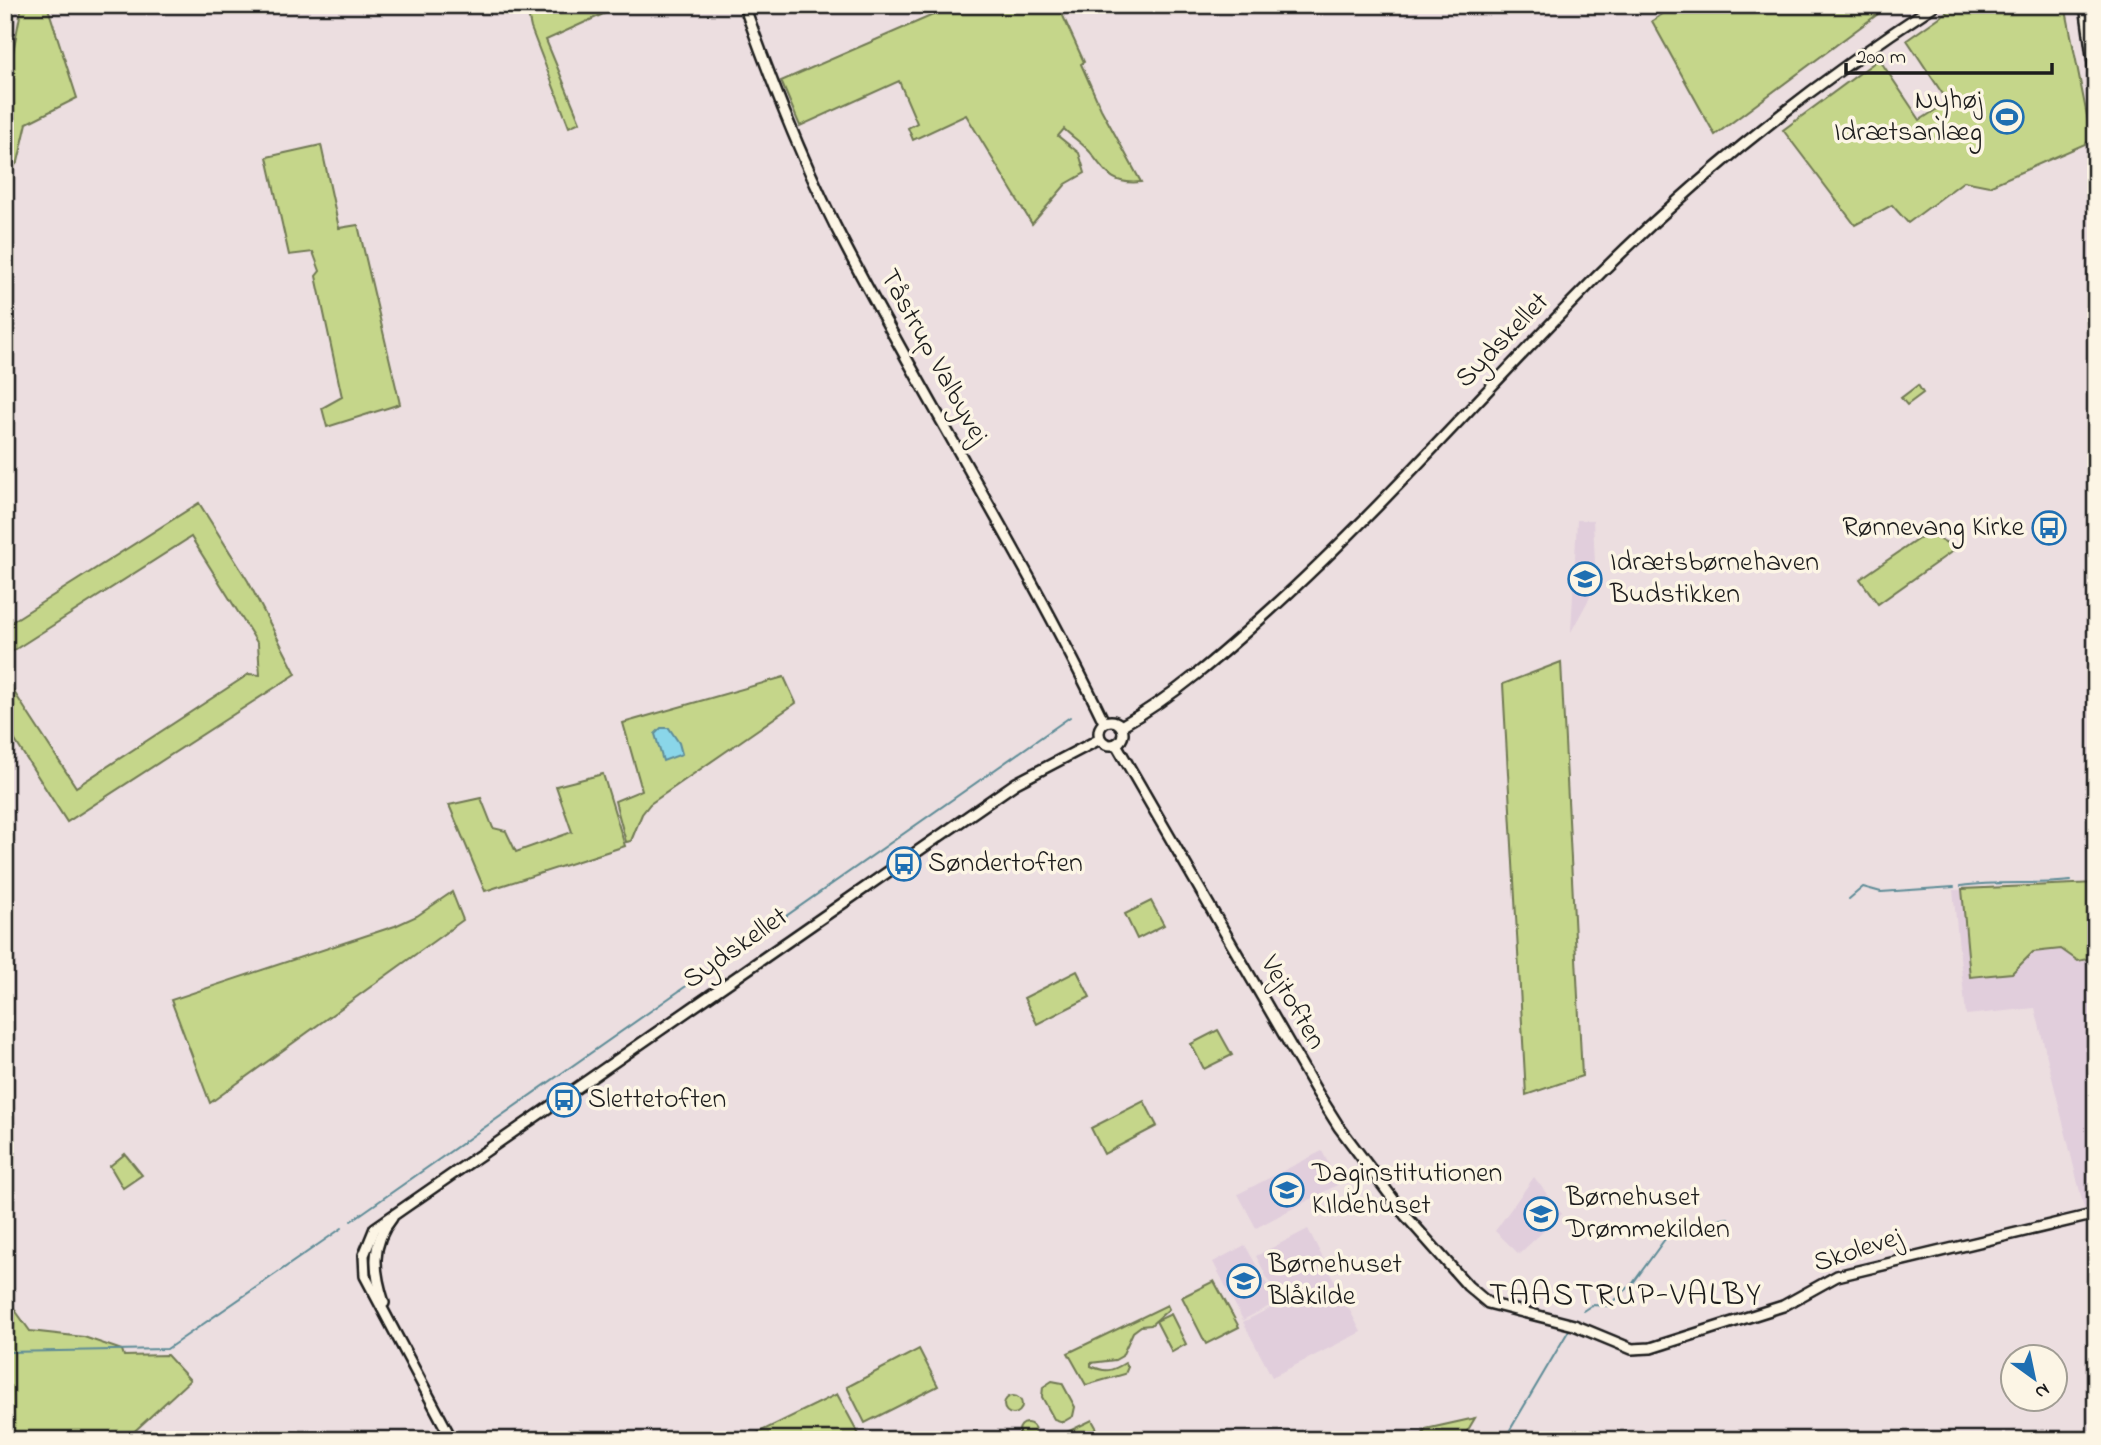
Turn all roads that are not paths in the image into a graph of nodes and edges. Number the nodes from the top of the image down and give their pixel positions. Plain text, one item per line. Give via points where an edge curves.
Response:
1 (744, 5) edge
2 (1935, 5) edge
3 (2085, 5) edge
4 (2096, 85) edge
5 (1104, 722) junction
6 (1121, 726) junction
7 (1100, 739) junction
8 (1116, 744) junction
9 (405, 1207) junction
10 (2096, 1214) edge
11 (1453, 1269) joint
12 (389, 1318) junction
13 (452, 1440) edge

1 - 5 street, Tåstrup Valbyvej via 794,134 845,246 1050,610
2 - 6 street, Sydskellet via 1839,71 1667,210 1573,300 1304,580 1220,654
3 - 4 street
5 - 6 street
5 - 7 street via 1099,727
6 - 8 street via 1123,737
7 - 8 street
7 - 9 street, Sydskellet via 1016,783
8 - 11 street, Vejtoften via 1339,1127 1385,1192
9 - 12 street, Sydskellet via 384,1228 377,1247 375,1264
9 - 12 street, Sydskellet via 375,1228 366,1246 369,1286
10 - 11 street, Skolevej via 1840,1275 1783,1306 1643,1349 1632,1349 1555,1318 1489,1303
12 - 13 street

